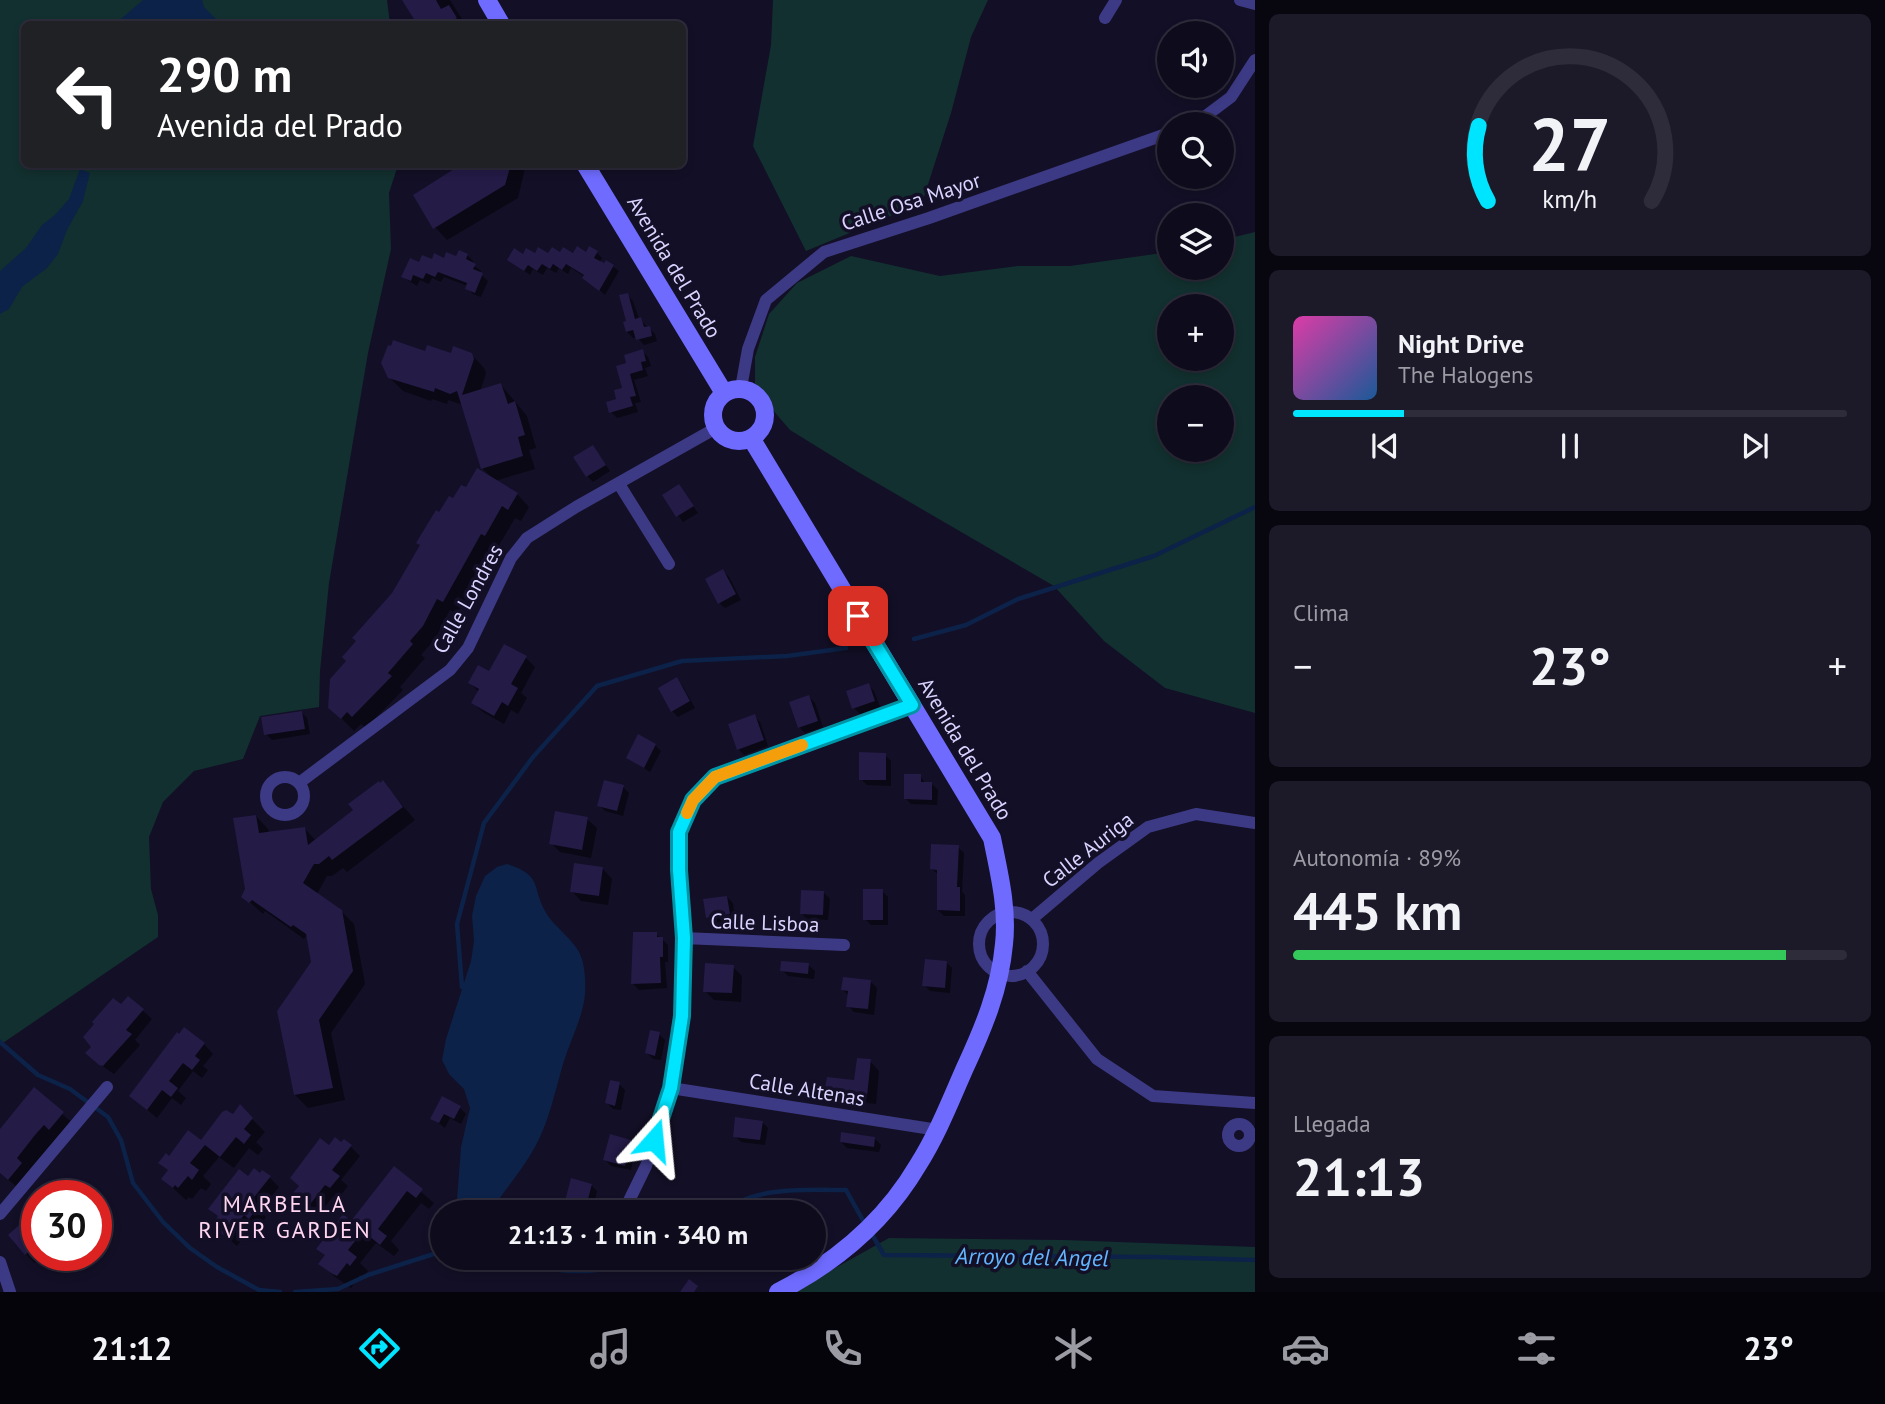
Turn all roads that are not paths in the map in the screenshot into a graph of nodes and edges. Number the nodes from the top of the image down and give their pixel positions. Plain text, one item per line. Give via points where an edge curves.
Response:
1 (487, 0) edge
2 (1116, 0) edge
3 (1240, 0) edge
4 (1255, 4) edge
5 (1105, 18) dead end
6 (499, 21) edge
7 (1255, 60) edge
8 (1211, 112) edge
9 (1157, 138) edge
10 (588, 168) edge
11 (733, 391) junction
12 (716, 428) junction
13 (751, 438) junction
14 (619, 484) junction
15 (669, 564) dead end
16 (912, 705) junction
17 (299, 783) dead end
18 (1255, 823) edge
19 (1005, 912) junction
20 (1032, 919) junction
21 (684, 938) junction
22 (844, 945) dead end
23 (1027, 971) junction
24 (1000, 974) junction
25 (107, 1087) dead end
26 (671, 1088) junction
27 (1255, 1103) edge
28 (938, 1130) junction
29 (629, 1200) edge
30 (0, 1214) edge
31 (0, 1262) edge
32 (10, 1292) edge
33 (778, 1292) edge

1 - 6 street
2 - 5 street
3 - 4 street
7 - 8 street via 1231,97
9 - 11 street, Calle Osa Mayor via 824,251 766,300
10 - 11 street, Avenida del Prado
11 - 12 street via 716,403
11 - 13 street via 752,392 765,410 760,431
12 - 13 street via 732,440
12 - 14 street, Calle Londres
13 - 16 street, Avenida del Prado
14 - 15 street
14 - 17 street, Calle Londres via 527,538 511,558 468,648 450,670
16 - 19 street, Avenida del Prado via 992,838
16 - 21 street via 715,777 693,800 679,832
18 - 20 street, Calle Auriga via 1196,814 1148,827
19 - 20 street
19 - 24 street, Avenida del Prado
19 - 24 street via 987,922 979,941 984,961
20 - 23 street via 1043,946 1041,956
21 - 22 street, Calle Lisboa
21 - 26 street via 682,1016
23 - 24 street
23 - 27 street via 1097,1059 1153,1096
24 - 28 street, Avenida del Prado via 990,1012
25 - 30 street
26 - 28 street, Calle Altenas
26 - 29 street via 646,1166
28 - 33 street, Avenida del Prado via 918,1167 862,1234 839,1255
31 - 32 street

